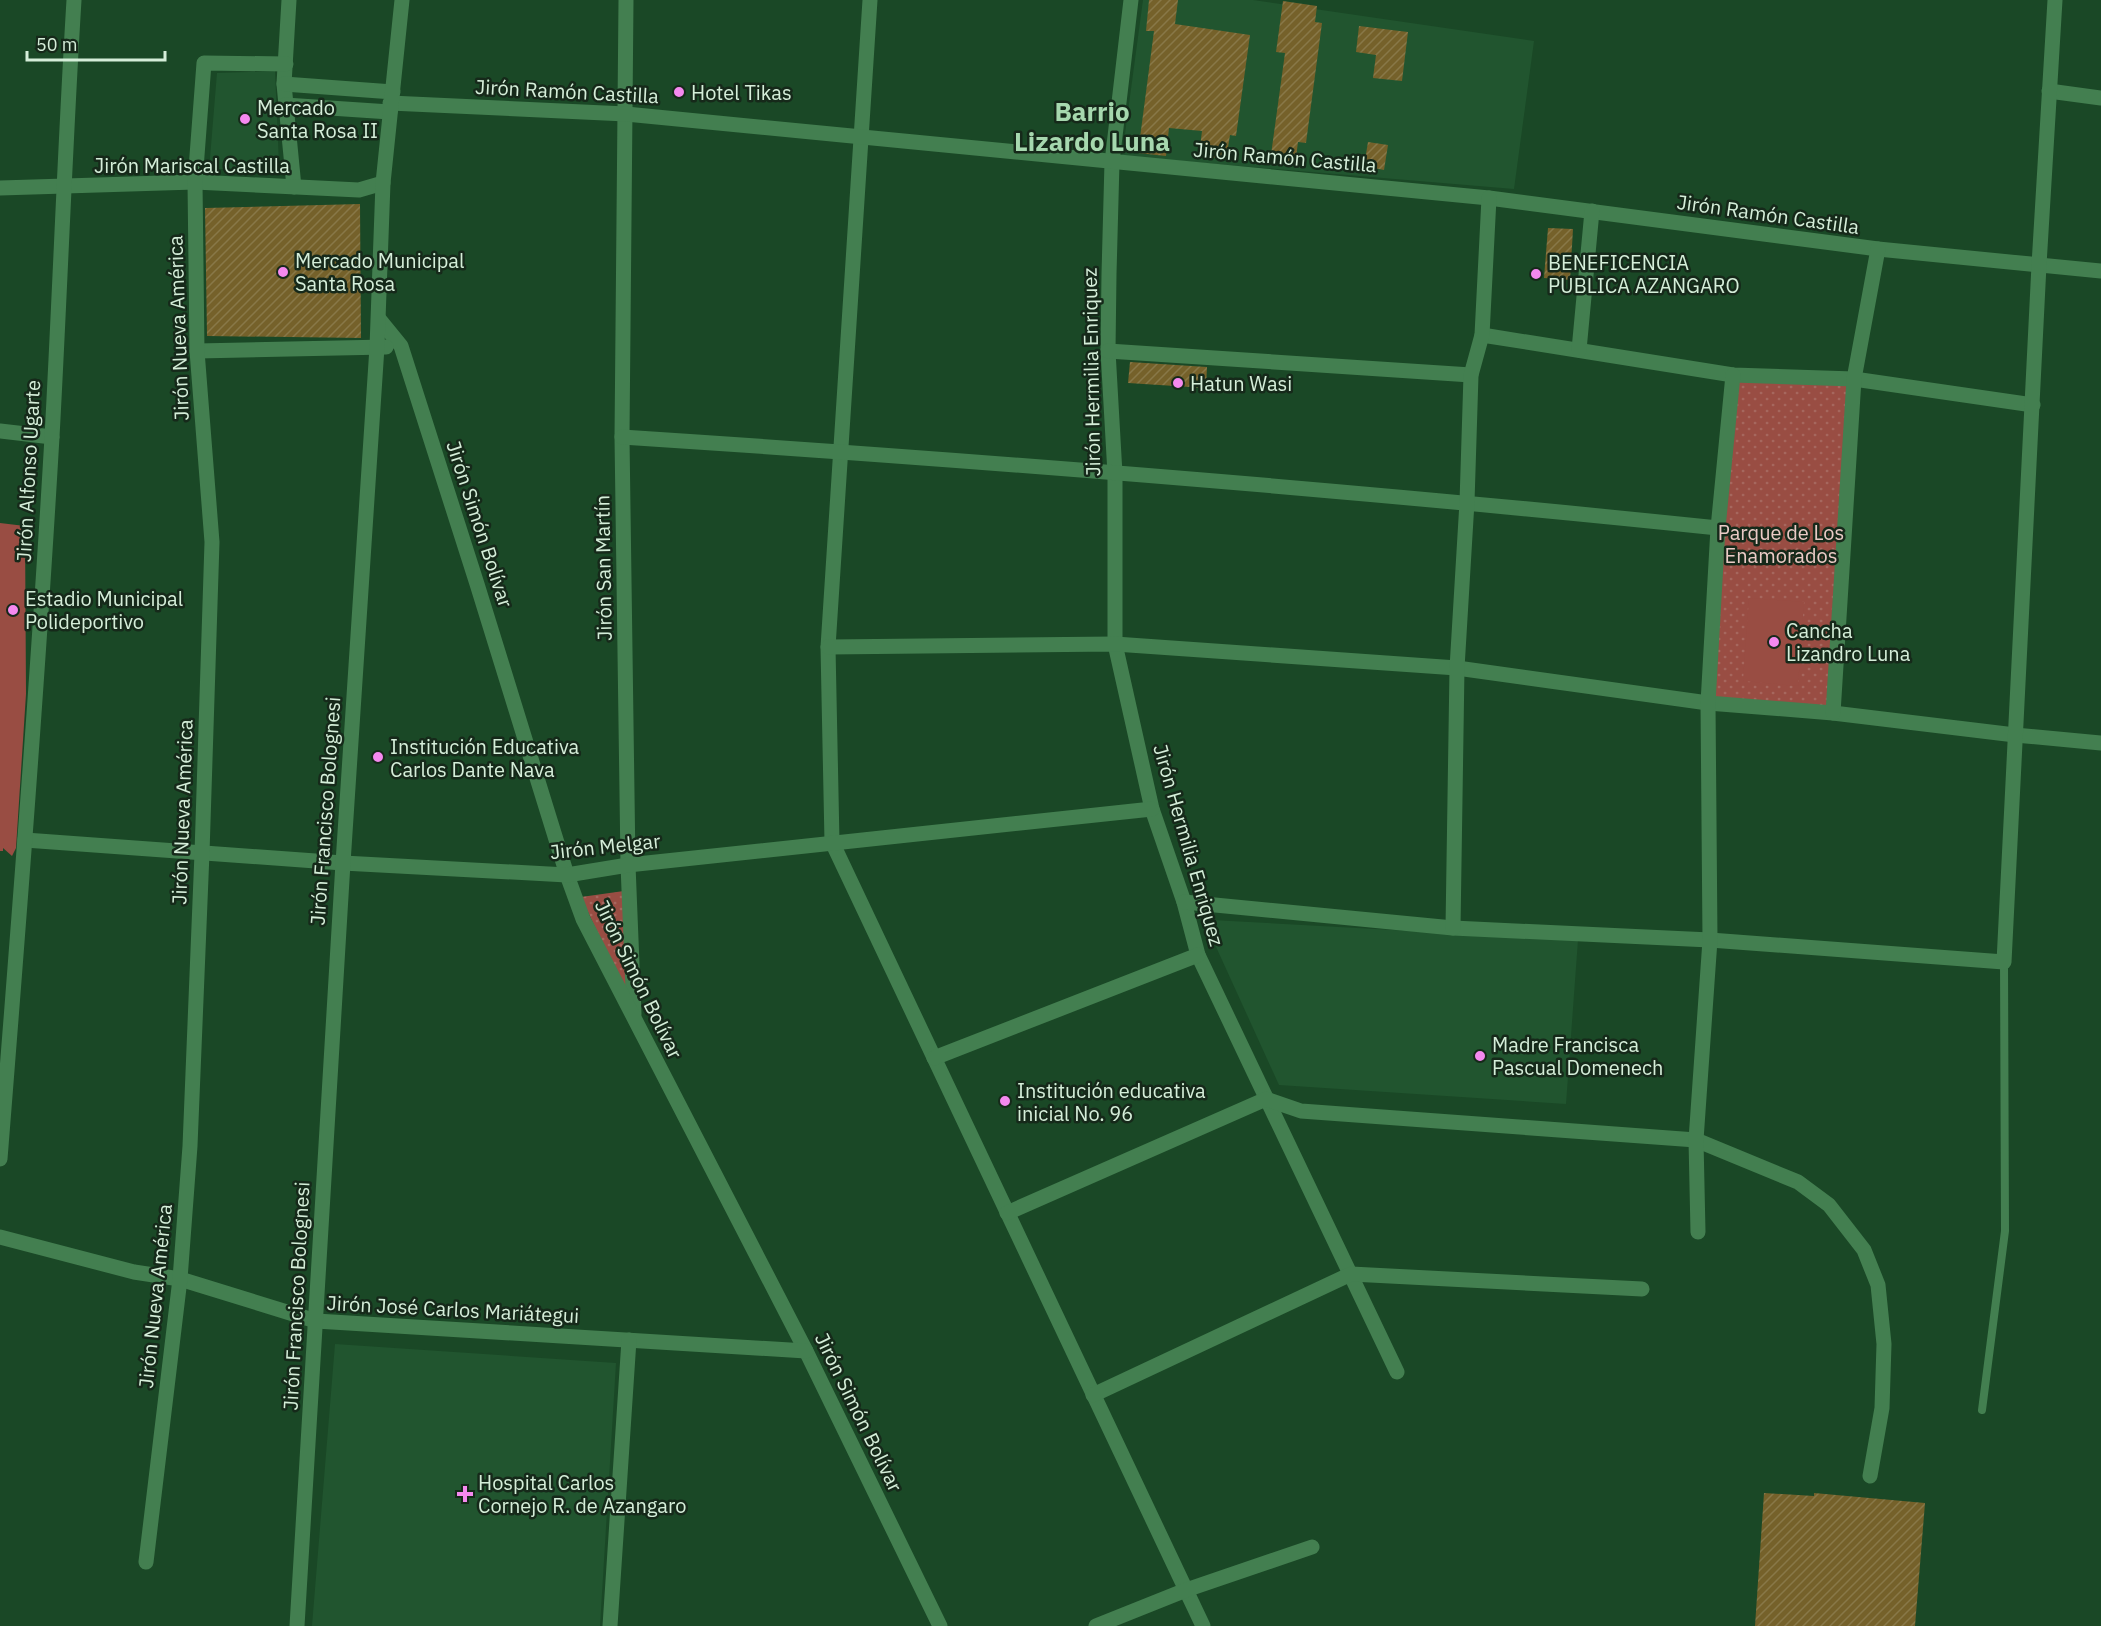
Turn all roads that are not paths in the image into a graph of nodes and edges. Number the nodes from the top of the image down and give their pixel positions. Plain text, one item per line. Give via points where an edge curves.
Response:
1 (74, 0) edge
2 (289, 0) edge
3 (402, 0) edge
4 (626, 0) edge
5 (870, 0) edge
6 (1131, 0) edge
7 (2055, 0) edge
8 (286, 64) junction
9 (284, 84) junction
10 (2049, 91) junction
11 (2101, 98) edge
12 (391, 102) junction
13 (285, 105) junction
14 (626, 114) junction
15 (860, 137) junction
16 (1112, 162) junction
17 (195, 182) junction
18 (383, 183) junction
19 (63, 186) junction
20 (294, 187) junction
21 (0, 188) edge
22 (1489, 198) junction
23 (1592, 211) junction
24 (1878, 249) junction
25 (2039, 265) junction
26 (2101, 271) edge
27 (379, 320) junction
28 (1482, 335) junction
29 (401, 346) junction
30 (377, 347) junction
31 (1579, 350) junction
32 (197, 351) junction
33 (1108, 351) junction
34 (1471, 375) junction
35 (1733, 375) junction
36 (1854, 379) junction
37 (2033, 405) junction
38 (0, 431) edge
39 (52, 437) junction
40 (622, 437) junction
41 (840, 451) junction
42 (1115, 474) junction
43 (1467, 502) junction
44 (1718, 528) junction
45 (1115, 644) junction
46 (828, 647) junction
47 (1457, 668) junction
48 (1708, 703) junction
49 (1833, 713) junction
50 (2015, 735) junction
51 (2101, 743) edge
52 (1152, 809) junction
53 (25, 840) junction
54 (832, 842) junction
55 (202, 853) junction
56 (343, 863) junction
57 (628, 865) junction
58 (567, 875) junction
59 (1184, 902) junction
60 (1453, 928) junction
61 (1710, 940) junction
62 (1198, 955) junction
63 (2004, 962) junction
64 (635, 1021) junction
65 (934, 1058) junction
66 (1266, 1099) junction
67 (1696, 1140) junction
68 (0, 1159) edge
69 (1007, 1213) junction
70 (1698, 1232) dead end
71 (0, 1237) edge
72 (1352, 1274) junction
73 (180, 1279) junction
74 (1642, 1289) dead end
75 (315, 1322) junction
76 (629, 1340) junction
77 (806, 1351) junction
78 (1397, 1372) dead end
79 (1093, 1395) junction
80 (1982, 1410) dead end
81 (1870, 1476) dead end
82 (1312, 1547) dead end
83 (146, 1562) dead end
84 (1186, 1590) junction
85 (297, 1626) edge
86 (610, 1626) edge
87 (940, 1626) edge
88 (1096, 1626) edge
89 (1203, 1626) edge

1 - 19 street, Jirón Alfonso Ugarte
2 - 8 street
3 - 12 street, Jirón Francisco Bolognesi
4 - 14 street, Jirón San Martín
5 - 15 street
6 - 16 street, Jirón Hermilia Enriquez
7 - 10 street
8 - 9 street
8 - 17 street, Jirón Nueva América via 204,63
9 - 12 street
9 - 13 street
10 - 11 street
10 - 25 street
12 - 13 street
12 - 14 street, Jirón Ramón Castilla
12 - 18 street, Jirón Francisco Bolognesi
13 - 20 street
14 - 15 street, Jirón Ramón Castilla
14 - 40 street, Jirón San Martín
15 - 16 street, Jirón Ramón Castilla
15 - 41 street
16 - 22 street, Jirón Ramón Castilla
16 - 33 street, Jirón Hermilia Enriquez
17 - 19 street, Jirón Mariscal Castilla
17 - 20 street, Jirón Mariscal Castilla
17 - 32 street, Jirón Nueva América
18 - 20 street, Jirón Mariscal Castilla via 359,190
18 - 27 street, Jirón Francisco Bolognesi
19 - 21 street, Jirón Mariscal Castilla
19 - 39 street, Jirón Alfonso Ugarte
22 - 23 street, Jirón Ramón Castilla
22 - 28 street
23 - 24 street, Jirón Ramón Castilla
23 - 31 street
24 - 25 street, Jirón Ramón Castilla
24 - 36 street
25 - 26 street, Jirón Ramón Castilla
25 - 37 street
27 - 29 street, Jirón Simón Bolívar
27 - 30 street, Jirón Francisco Bolognesi
28 - 31 street
28 - 34 street
29 - 30 street
29 - 58 street, Jirón Simón Bolívar
30 - 32 street
30 - 56 street, Jirón Francisco Bolognesi
31 - 35 street
32 - 55 street, Jirón Nueva América via 212,542
33 - 34 street
33 - 42 street, Jirón Hermilia Enriquez
34 - 43 street
35 - 36 street
35 - 44 street
36 - 37 street
36 - 49 street
37 - 50 street
38 - 39 street
39 - 53 street, Jirón Alfonso Ugarte
40 - 41 street
40 - 57 street, Jirón San Martín
41 - 42 street
41 - 46 street
42 - 43 street
42 - 45 street, Jirón Hermilia Enriquez
43 - 44 street
43 - 47 street
44 - 48 street
45 - 46 street
45 - 47 street
45 - 52 street, Jirón Hermilia Enriquez
46 - 54 street
47 - 48 street
47 - 60 street
48 - 49 street
48 - 61 street
49 - 50 street
50 - 51 street
50 - 63 street
52 - 54 street, Jirón Melgar
52 - 59 street, Jirón Hermilia Enriquez
53 - 55 street, Jirón Melgar
53 - 68 street, Jirón Alfonso Ugarte
54 - 57 street, Jirón Melgar
54 - 65 street
55 - 56 street, Jirón Melgar
55 - 73 street, Jirón Nueva América via 190,1146
56 - 58 street, Jirón Melgar
56 - 75 street, Jirón Francisco Bolognesi
57 - 58 street, Jirón Melgar
57 - 64 street, Jirón San Martín
58 - 64 street, Jirón Simón Bolívar via 583,919
59 - 60 street
59 - 62 street, Jirón Hermilia Enriquez
60 - 61 street
61 - 63 street
61 - 67 street
62 - 65 street
62 - 66 street, Jirón Hermilia Enriquez
63 - 80 lane via 2006,1231
64 - 77 street, Jirón Simón Bolívar
65 - 69 street
66 - 67 street via 1301,1112
66 - 69 street
66 - 72 street, Jirón Hermilia Enriquez
67 - 70 street
67 - 81 street via 1798,1182 1829,1205 1864,1250 1878,1285 1884,1344 1882,1408
69 - 79 street
71 - 73 street, Jirón José Carlos Mariátegui via 134,1272
72 - 74 street
72 - 78 street, Jirón Hermilia Enriquez
72 - 79 street
73 - 75 street, Jirón José Carlos Mariátegui
73 - 83 street, Jirón Nueva América
75 - 76 street, Jirón José Carlos Mariátegui
75 - 85 street, Jirón Francisco Bolognesi
76 - 77 street, Jirón José Carlos Mariátegui
76 - 86 street
77 - 87 street, Jirón Simón Bolívar
79 - 84 street
82 - 84 street
84 - 88 street
84 - 89 street

